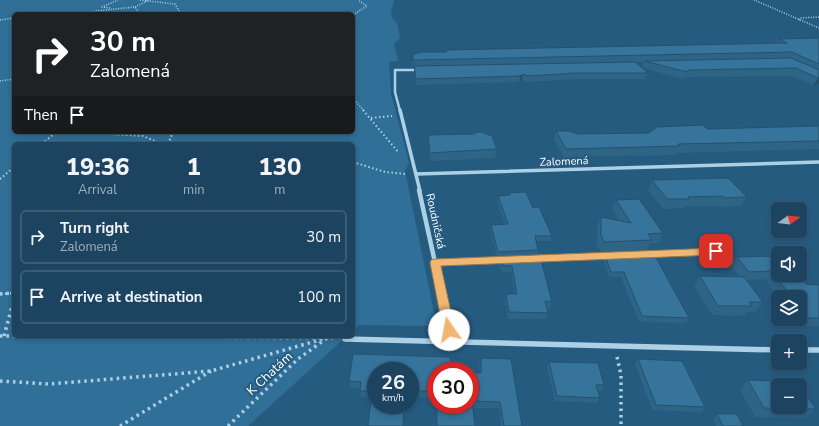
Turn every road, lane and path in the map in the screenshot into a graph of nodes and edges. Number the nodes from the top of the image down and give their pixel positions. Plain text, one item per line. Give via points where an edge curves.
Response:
1 (118, 0) edge
2 (140, 0) edge
3 (149, 0) edge
4 (358, 0) edge
5 (754, 0) edge
6 (146, 2) junction
7 (135, 7) junction
8 (116, 9) junction
9 (86, 12) edge
10 (139, 12) edge
11 (176, 12) edge
12 (355, 14) edge
13 (819, 17) edge
14 (12, 18) edge
15 (0, 20) edge
16 (799, 20) junction
17 (819, 28) edge
18 (418, 70) edge
19 (12, 79) edge
20 (0, 81) edge
21 (355, 100) edge
22 (401, 115) junction
23 (371, 118) junction
24 (54, 134) edge
25 (110, 134) edge
26 (44, 142) edge
27 (157, 142) edge
28 (403, 158) dead end
29 (819, 162) edge
30 (355, 163) edge
31 (12, 169) edge
32 (416, 174) junction
33 (0, 179) edge
34 (716, 251) dead end
35 (646, 254) edge
36 (614, 255) edge
37 (529, 259) edge
38 (513, 260) edge
39 (435, 263) junction
40 (12, 293) edge
41 (0, 294) edge
42 (12, 304) edge
43 (2, 336) edge
44 (12, 336) edge
45 (327, 338) junction
46 (346, 339) joint
47 (452, 343) junction
48 (614, 347) junction
49 (771, 350) edge
50 (807, 350) edge
51 (819, 350) edge
52 (211, 371) junction
53 (0, 381) edge
54 (120, 426) edge
55 (228, 426) edge
56 (621, 426) edge

1 - 8 path via 102,7
2 - 6 path
3 - 6 path
4 - 12 path via 367,6
5 - 16 path
6 - 7 path
6 - 11 path via 175,4 178,11
7 - 8 path
7 - 10 path
8 - 9 path
13 - 16 path
14 - 15 path
16 - 17 path
18 - 22 street via 395,70 395,92
19 - 20 path
21 - 23 path
22 - 23 path
22 - 32 street
23 - 28 path
24 - 26 path
25 - 27 path via 143,136
29 - 32 street, Zalomená
30 - 32 path via 385,172
31 - 33 path
32 - 39 street, Roudničská
34 - 35 street
36 - 37 street
38 - 39 street
39 - 47 street, Roudničská
40 - 41 path
42 - 43 path
43 - 44 path
45 - 46 path
45 - 52 path
45 - 55 path, K Chatám via 298,358
46 - 47 street
47 - 48 street
48 - 49 street
48 - 56 path via 621,375
50 - 51 street
52 - 53 path via 49,384
52 - 54 path

